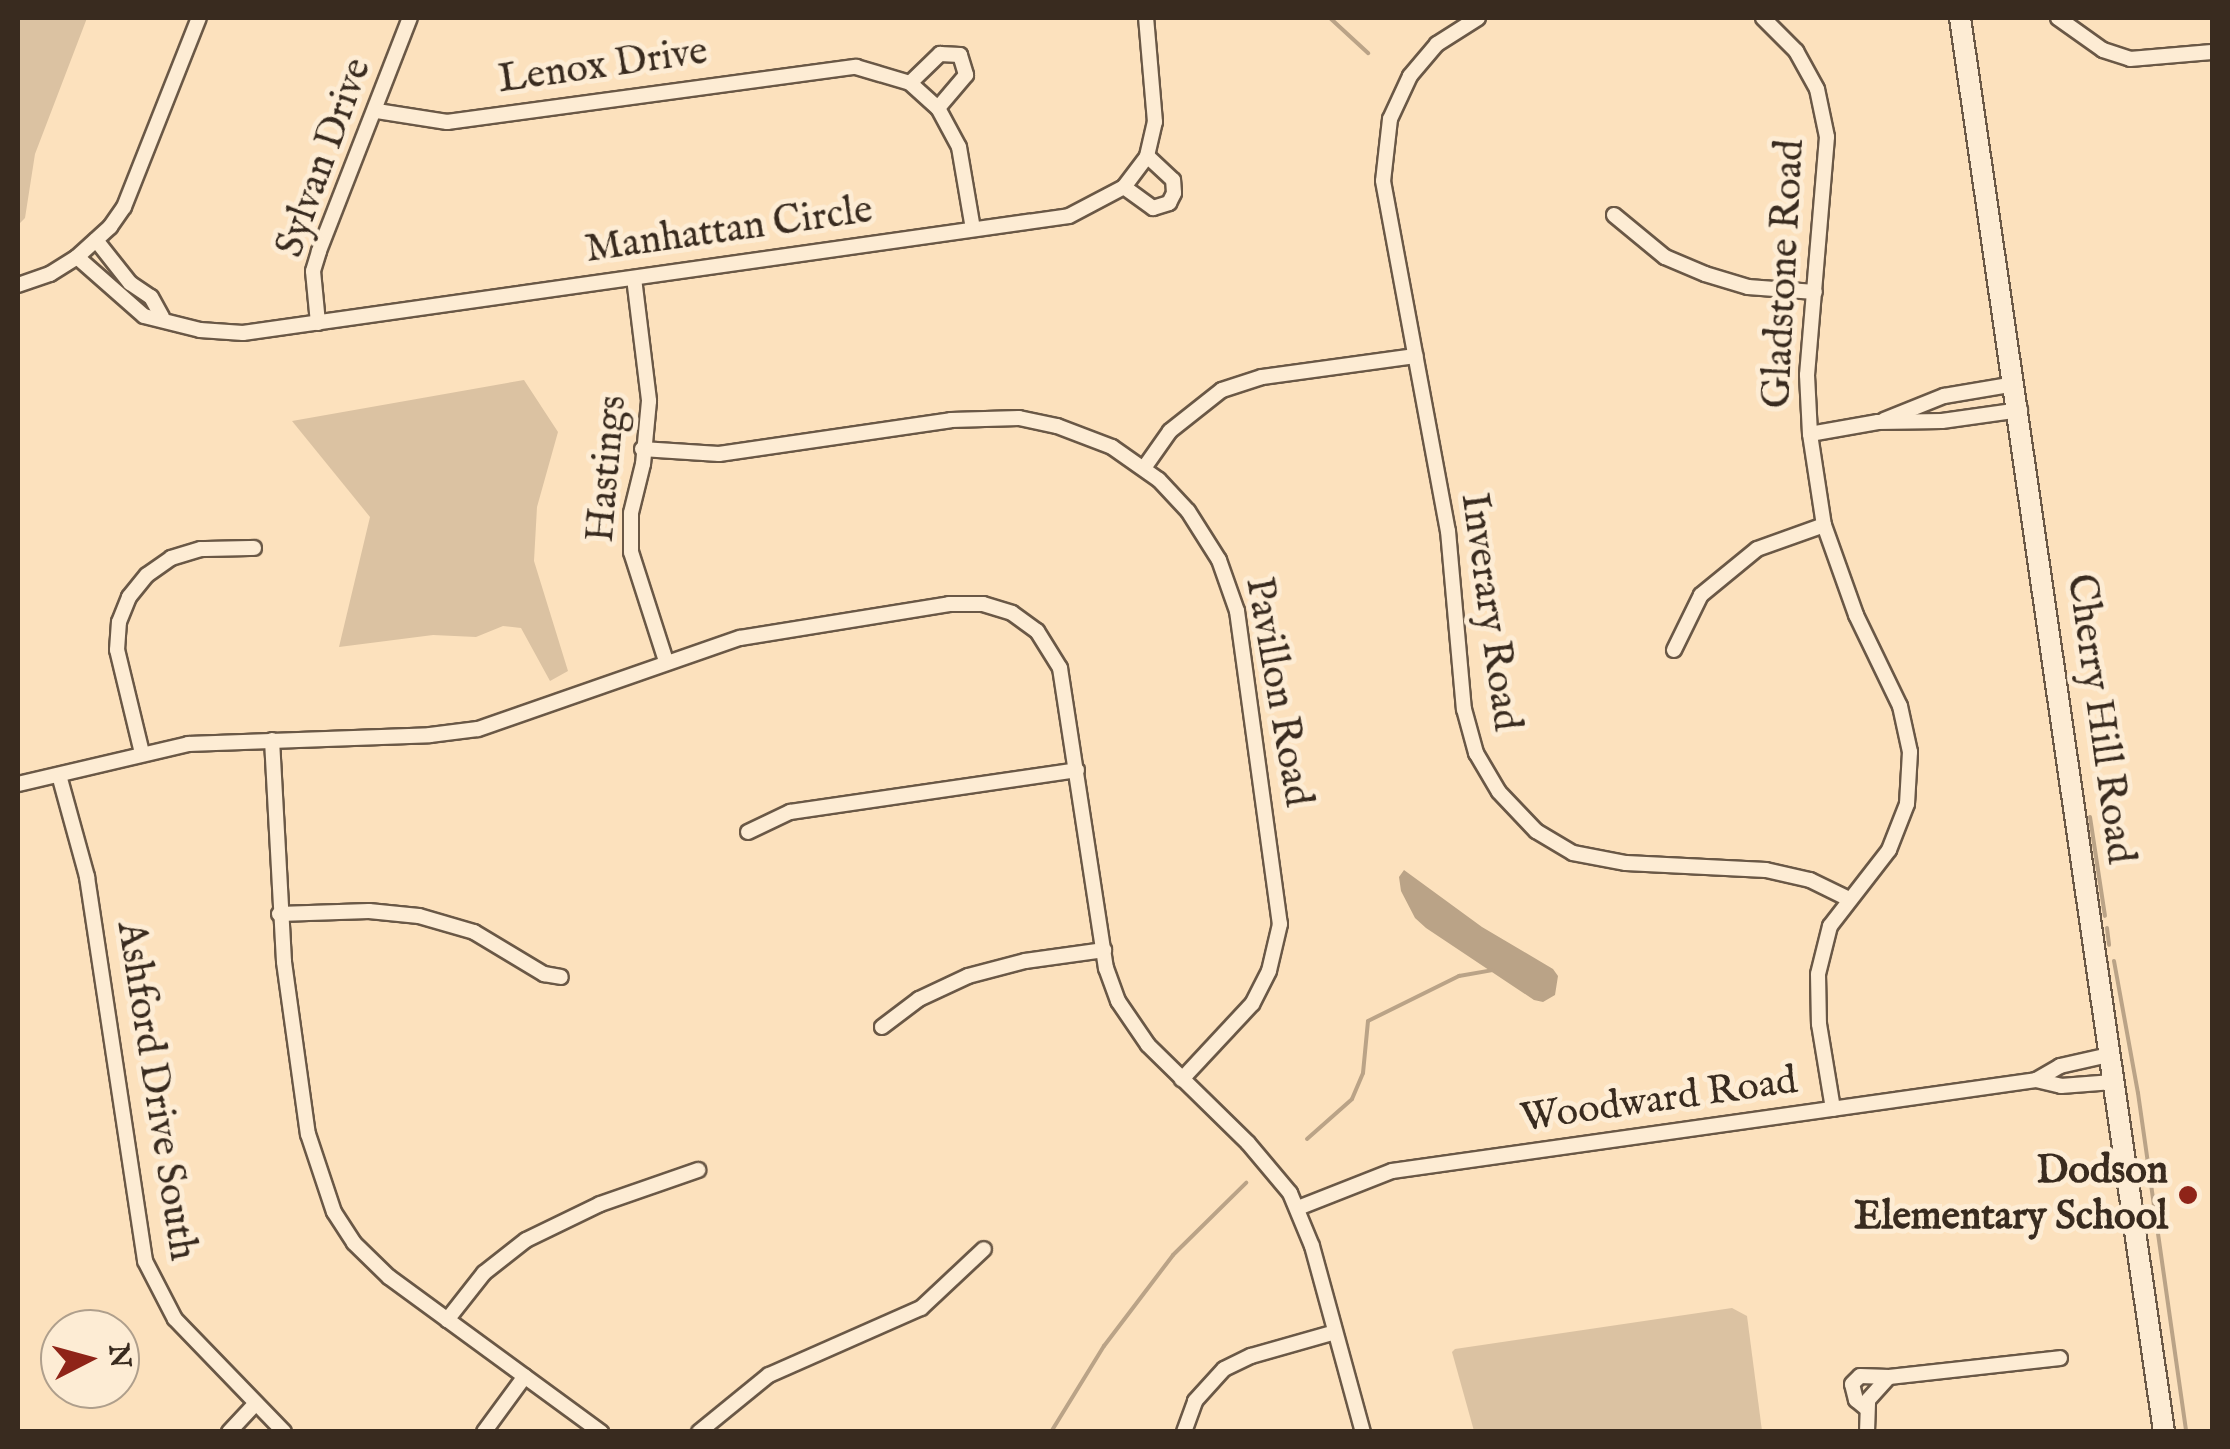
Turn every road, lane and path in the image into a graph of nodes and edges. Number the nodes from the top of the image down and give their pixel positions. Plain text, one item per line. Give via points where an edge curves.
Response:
1 (199, 18) edge
2 (410, 18) edge
3 (1146, 18) edge
4 (1478, 18) edge
5 (1763, 18) edge
6 (1960, 18) edge
7 (2058, 18) edge
8 (2212, 52) edge
9 (910, 83) junction
10 (938, 108) junction
11 (377, 111) junction
12 (1146, 156) junction
13 (1124, 186) junction
14 (1614, 215) dead end
15 (973, 229) junction
16 (96, 240) junction
17 (77, 257) junction
18 (634, 278) junction
19 (18, 286) edge
20 (1815, 292) junction
21 (162, 317) junction
22 (318, 323) junction
23 (1416, 356) junction
24 (2015, 384) junction
25 (2020, 410) junction
26 (1878, 422) junction
27 (1810, 434) junction
28 (642, 448) junction
29 (1144, 468) junction
30 (1824, 524) junction
31 (254, 548) dead end
32 (1674, 650) dead end
33 (666, 661) junction
34 (272, 740) junction
35 (142, 753) junction
36 (1077, 770) junction
37 (59, 775) junction
38 (18, 784) edge
39 (748, 832) dead end
40 (1849, 899) junction
41 (279, 914) junction
42 (1104, 950) junction
43 (561, 977) dead end
44 (882, 1027) dead end
45 (2110, 1055) junction
46 (1182, 1079) junction
47 (2036, 1080) junction
48 (2113, 1082) junction
49 (1833, 1110) junction
50 (698, 1170) dead end
51 (1298, 1208) junction
52 (984, 1249) dead end
53 (447, 1320) junction
54 (1335, 1332) junction
55 (2060, 1358) dead end
56 (525, 1376) junction
57 (255, 1404) junction
58 (1866, 1421) edge
59 (229, 1432) edge
60 (284, 1432) edge
61 (484, 1432) edge
62 (602, 1432) edge
63 (699, 1432) edge
64 (1184, 1432) edge
65 (1363, 1432) edge
66 (2164, 1432) edge

1 - 16 street via 134,186
2 - 11 street, Sylvan Drive
3 - 12 street, Manhattan Circle via 1154,122
4 - 23 street, Inverary Road via 1437,44 1410,76 1390,119 1383,182
5 - 20 street, Gladstone Road via 1810,76 1828,137
6 - 24 main road, Cherry Hill Road
7 - 8 street via 2072,32 2130,60
9 - 10 street, Lenox Drive
9 - 10 street via 940,54 960,55 966,76
9 - 11 street, Lenox Drive via 856,67 447,122
10 - 15 street, Lenox Drive via 959,147
11 - 22 street, Sylvan Drive via 313,272
12 - 13 street, Manhattan Circle
12 - 13 street via 1173,180 1170,203 1152,208
13 - 15 street, Manhattan Circle via 1069,216
14 - 20 street via 1666,256 1705,274 1748,287
15 - 18 street, Manhattan Circle
16 - 17 street
16 - 21 street
17 - 19 street
17 - 21 street, Manhattan Circle via 144,316
18 - 22 street, Manhattan Circle
18 - 28 street, Hastings via 648,380
20 - 27 street, Gladstone Road via 1807,375
21 - 22 street, Manhattan Circle via 200,330 243,333
23 - 29 street via 1262,377 1222,390 1170,430
23 - 40 street, Inverary Road via 1448,531 1464,708 1476,753 1499,792 1536,831 1573,853 1626,863 1766,870 1810,880
24 - 25 main road, Cherry Hill Road
24 - 26 street via 1944,396
25 - 26 street
25 - 45 main road, Cherry Hill Road
26 - 27 street
27 - 30 street, Gladstone Road
28 - 29 street, Pavillon Road via 719,454 1002,417 1080,432
28 - 33 street, Hastings via 630,552
29 - 46 street, Pavillon Road via 1199,525 1232,594 1279,900 1276,948 1260,992
30 - 32 street via 1757,549 1701,596
30 - 40 street, Gladstone Road via 1856,614 1900,706 1910,752 1907,804 1889,850
31 - 35 street via 201,549 171,558 129,598 117,634 118,662
33 - 34 street via 478,728
33 - 36 street via 740,638 948,604 994,606 1032,627 1060,668
34 - 35 street
34 - 41 street
35 - 37 street
36 - 39 street via 790,812
36 - 42 street
37 - 38 street
37 - 57 street, Ashford Drive South via 87,877 146,1261 175,1319
40 - 49 street, Gladstone Road via 1830,926 1818,974
41 - 43 street via 418,916 474,932 544,974
41 - 53 street via 308,1134 325,1193 368,1260
42 - 44 street via 968,976 918,999
42 - 46 street via 1126,1014
45 - 47 street, Woodward Road via 2060,1066
45 - 48 main road, Cherry Hill Road
46 - 51 street via 1270,1166
47 - 48 street, Woodward Road via 2062,1086
47 - 49 street, Woodward Road
48 - 66 main road, Cherry Hill Road
49 - 51 street, Woodward Road via 1392,1171
50 - 53 street via 588,1208 526,1240 484,1273
51 - 54 street
52 - 63 street via 920,1308 769,1375
53 - 56 street
54 - 64 street via 1224,1369 1195,1401
54 - 65 street
55 - 58 street via 1889,1377 1872,1392
56 - 61 street
56 - 62 street
57 - 59 street
57 - 60 street, Ashford Drive South

